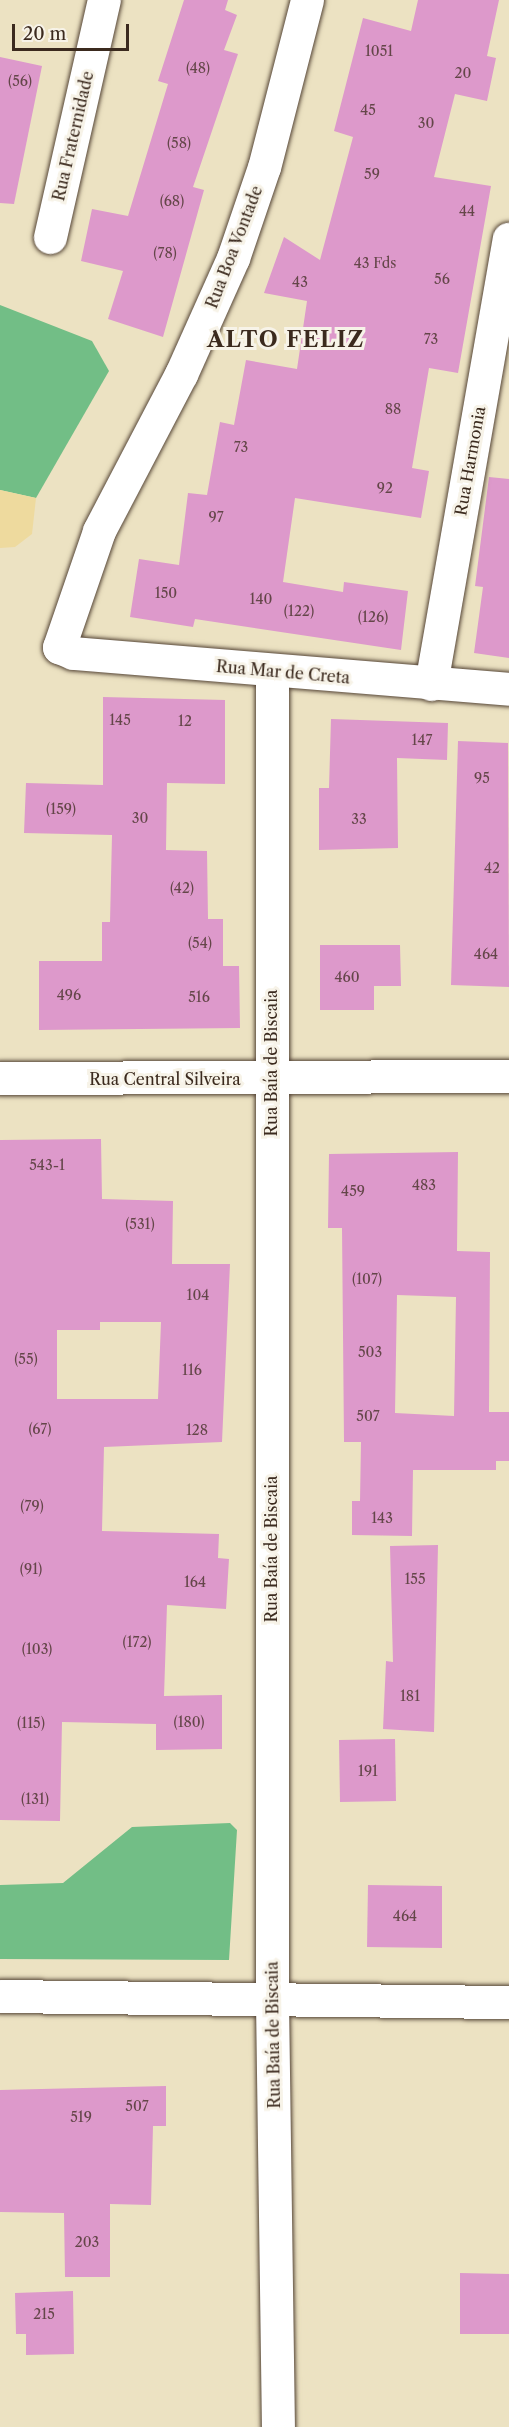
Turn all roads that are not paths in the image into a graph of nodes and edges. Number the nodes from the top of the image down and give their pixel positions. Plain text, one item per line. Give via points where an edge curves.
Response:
1 (104, 0) edge
2 (307, 0) edge
3 (50, 237) dead end
4 (509, 239) edge
5 (60, 647) joint
6 (272, 671) junction
7 (431, 684) junction
8 (509, 689) edge
9 (509, 1076) edge
10 (0, 1078) edge
11 (270, 1079) junction
12 (0, 1996) edge
13 (272, 2001) junction
14 (509, 2002) edge
15 (278, 2427) edge

1 - 3 street, Rua Fraternidade
2 - 5 street, Rua Boa Vontade via 264,167 232,258 181,374 99,531
4 - 7 street, Rua Harmonia
5 - 6 street, Rua Mar de Creta via 73,653
6 - 7 street, Rua Mar de Creta
6 - 11 street, Rua Baía de Biscaia
7 - 8 street, Rua Mar de Creta
9 - 11 street, Rua Central Silveira
10 - 11 street, Rua Central Silveira
11 - 13 street, Rua Baía de Biscaia
12 - 13 street
13 - 14 street
13 - 15 street, Rua Baía de Biscaia

